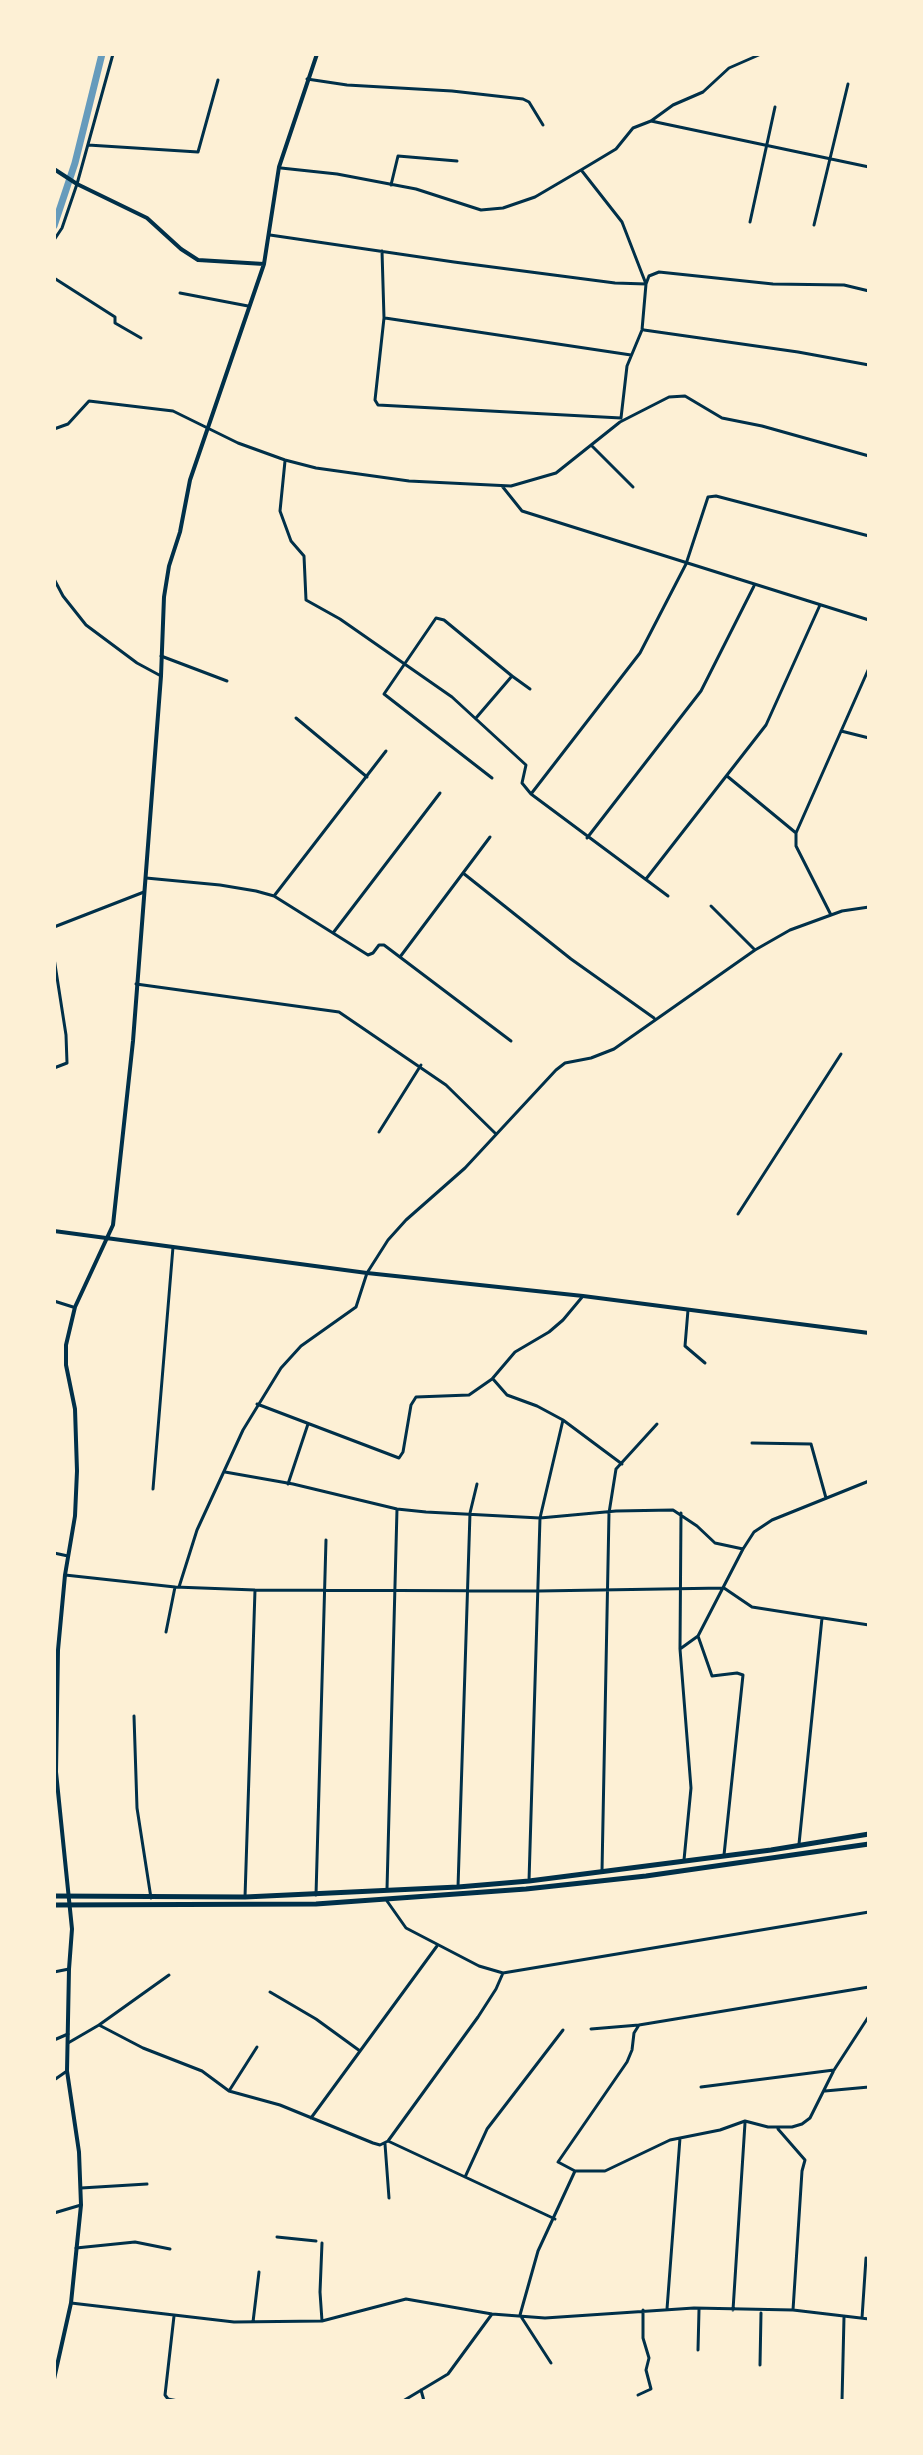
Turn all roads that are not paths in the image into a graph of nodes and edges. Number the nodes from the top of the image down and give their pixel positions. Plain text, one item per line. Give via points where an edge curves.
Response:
1 (113, 54) edge
2 (317, 54) edge
3 (761, 54) edge
4 (307, 79) junction
5 (218, 80) dead end
6 (848, 84) dead end
7 (775, 107) dead end
8 (651, 121) junction
9 (543, 125) dead end
10 (88, 145) junction
11 (766, 146) junction
12 (831, 157) junction
13 (457, 161) dead end
14 (279, 167) junction
15 (869, 167) edge
16 (56, 170) edge
17 (581, 170) junction
18 (75, 182) junction
19 (391, 185) junction
20 (750, 222) dead end
21 (814, 225) dead end
22 (270, 235) junction
23 (54, 240) edge
24 (382, 251) junction
25 (264, 264) junction
26 (54, 278) edge
27 (646, 284) junction
28 (869, 291) edge
29 (180, 293) dead end
30 (248, 306) junction
31 (384, 318) junction
32 (642, 330) junction
33 (141, 338) dead end
34 (631, 355) junction
35 (869, 365) edge
36 (621, 420) junction
37 (54, 429) edge
38 (206, 429) junction
39 (591, 445) junction
40 (869, 456) edge
41 (285, 460) junction
42 (502, 486) junction
43 (633, 487) dead end
44 (869, 536) edge
45 (686, 564) junction
46 (54, 579) edge
47 (754, 586) junction
48 (820, 605) junction
49 (869, 620) edge
50 (161, 656) junction
51 (405, 663) junction
52 (869, 668) edge
53 (161, 676) junction
54 (512, 676) junction
55 (227, 681) dead end
56 (530, 689) dead end
57 (296, 718) dead end
58 (476, 718) junction
59 (841, 731) junction
60 (869, 738) edge
61 (386, 751) dead end
62 (727, 776) junction
63 (367, 777) junction
64 (492, 778) dead end
65 (440, 793) dead end
66 (531, 794) junction
67 (796, 833) junction
68 (490, 837) dead end
69 (587, 838) junction
70 (463, 873) junction
71 (146, 878) junction
72 (646, 879) junction
73 (144, 892) junction
74 (274, 896) junction
75 (668, 896) dead end
76 (711, 906) dead end
77 (869, 907) edge
78 (831, 915) junction
79 (54, 927) edge
80 (333, 933) junction
81 (755, 950) junction
82 (400, 957) junction
83 (54, 958) edge
84 (136, 984) junction
85 (656, 1019) junction
86 (511, 1041) dead end
87 (841, 1054) dead end
88 (421, 1065) junction
89 (54, 1068) edge
90 (379, 1132) dead end
91 (497, 1134) junction
92 (738, 1214) dead end
93 (54, 1231) edge
94 (108, 1238) junction
95 (173, 1247) junction
96 (367, 1273) junction
97 (583, 1296) junction
98 (54, 1301) edge
99 (75, 1307) junction
100 (688, 1310) junction
101 (869, 1333) edge
102 (705, 1363) dead end
103 (492, 1379) junction
104 (257, 1404) junction
105 (563, 1420) junction
106 (308, 1424) junction
107 (657, 1424) dead end
108 (752, 1443) dead end
109 (622, 1464) junction
110 (225, 1472) junction
111 (869, 1481) edge
112 (288, 1484) junction
113 (477, 1484) dead end
114 (153, 1489) dead end
115 (826, 1498) junction
116 (397, 1509) junction
117 (470, 1513) junction
118 (609, 1513) junction
119 (681, 1513) junction
120 (540, 1518) junction
121 (326, 1540) dead end
122 (743, 1549) junction
123 (54, 1553) edge
124 (68, 1556) junction
125 (65, 1575) junction
126 (177, 1587) junction
127 (325, 1588) junction
128 (724, 1588) junction
129 (255, 1590) junction
130 (396, 1590) junction
131 (468, 1590) junction
132 (610, 1590) junction
133 (682, 1590) junction
134 (539, 1591) junction
135 (822, 1618) junction
136 (869, 1625) edge
137 (166, 1632) dead end
138 (698, 1636) junction
139 (680, 1649) junction
140 (134, 1716) dead end
141 (61, 1824) junction
142 (54, 1826) edge
143 (869, 1834) edge
144 (869, 1844) edge
145 (799, 1845) junction
146 (724, 1855) junction
147 (684, 1860) junction
148 (602, 1871) junction
149 (529, 1881) junction
150 (458, 1887) junction
151 (316, 1895) junction
152 (54, 1896) edge
153 (69, 1896) junction
154 (386, 1896) junction
155 (245, 1897) junction
156 (151, 1898) junction
157 (54, 1905) edge
158 (69, 1905) junction
159 (869, 1912) edge
160 (437, 1946) junction
161 (69, 1969) junction
162 (54, 1972) edge
163 (503, 1973) junction
164 (169, 1975) dead end
165 (869, 1987) edge
166 (270, 1992) dead end
167 (869, 2016) edge
168 (99, 2025) junction
169 (639, 2025) junction
170 (591, 2029) dead end
171 (563, 2030) dead end
172 (68, 2034) junction
173 (54, 2040) edge
174 (68, 2043) junction
175 (257, 2047) dead end
176 (360, 2051) junction
177 (834, 2070) junction
178 (67, 2071) junction
179 (54, 2080) edge
180 (701, 2087) dead end
181 (869, 2087) edge
182 (229, 2091) junction
183 (825, 2091) junction
184 (311, 2118) junction
185 (745, 2121) junction
186 (777, 2127) junction
187 (680, 2138) junction
188 (386, 2142) junction
189 (575, 2171) junction
190 (465, 2177) junction
191 (147, 2184) dead end
192 (81, 2188) junction
193 (389, 2198) dead end
194 (81, 2205) junction
195 (54, 2213) edge
196 (555, 2219) junction
197 (277, 2237) dead end
198 (316, 2241) dead end
199 (322, 2243) dead end
200 (76, 2248) junction
201 (170, 2249) dead end
202 (866, 2258) dead end
203 (259, 2272) dead end
204 (71, 2303) junction
205 (667, 2309) junction
206 (699, 2309) junction
207 (643, 2310) junction
208 (733, 2310) junction
209 (793, 2310) junction
210 (761, 2311) junction
211 (492, 2314) junction
212 (520, 2315) junction
213 (844, 2315) junction
214 (174, 2316) junction
215 (862, 2318) junction
216 (869, 2319) edge
217 (322, 2321) junction
218 (253, 2322) junction
219 (54, 2341) edge
220 (62, 2341) junction
221 (698, 2350) dead end
222 (551, 2363) dead end
223 (760, 2365) dead end
224 (54, 2379) edge
225 (421, 2390) junction
226 (638, 2395) dead end
227 (178, 2401) edge
228 (403, 2401) edge
229 (424, 2401) edge
230 (842, 2401) edge

1 - 10 street
2 - 4 street
3 - 8 street via 729,68 703,92
4 - 9 street via 523,99
4 - 14 street
5 - 10 street via 198,152
6 - 12 street
7 - 11 street
8 - 11 street
8 - 17 street via 633,128 616,149
10 - 18 street
11 - 12 street
11 - 20 street
12 - 15 street
12 - 21 street
13 - 19 street via 398,156
14 - 19 street
14 - 22 street
16 - 18 street
17 - 19 street via 535,197 481,210
17 - 27 street via 622,222
18 - 23 street
18 - 25 street via 147,218 198,260
22 - 24 street
22 - 25 street
24 - 27 street
24 - 31 street
25 - 30 street
26 - 33 street
27 - 28 street via 659,272
27 - 32 street
29 - 30 street
30 - 38 street
31 - 34 street
31 - 36 street via 375,400 382,407
32 - 34 street
32 - 35 street
34 - 36 street
36 - 39 street
36 - 40 street via 669,397 685,396 722,418
37 - 38 street via 68,424 89,401 178,412
38 - 41 street
38 - 50 street via 169,566
39 - 42 street via 556,473
39 - 43 street
41 - 42 street via 363,475
41 - 51 street via 280,511 306,562 306,600
42 - 45 street via 522,511
44 - 45 street via 708,497
45 - 47 street
45 - 66 street via 640,653
46 - 53 street via 86,625
47 - 48 street
47 - 69 street via 701,691
48 - 49 street
48 - 62 street via 774,714
50 - 53 street
50 - 55 street
51 - 54 street via 439,618
51 - 58 street
51 - 64 street via 386,696
52 - 59 street
53 - 71 street
54 - 56 street
54 - 58 street
57 - 63 street
58 - 66 street via 526,765 522,783
59 - 60 street
59 - 67 street
61 - 63 street
62 - 67 street
62 - 72 street
63 - 74 street
65 - 80 street
66 - 69 street
67 - 78 street via 796,846
68 - 70 street
69 - 72 street
70 - 82 street
70 - 85 street
71 - 73 street
71 - 74 street
72 - 75 street
73 - 79 street
73 - 84 street
74 - 80 street
76 - 81 street
77 - 78 street
78 - 81 street
80 - 82 street via 370,956 381,944
81 - 85 street
82 - 86 street
83 - 89 street via 67,1063
84 - 88 street via 339,1012
84 - 94 street via 125,1135
85 - 91 street via 614,1049 565,1063
87 - 92 street
88 - 90 street
88 - 91 street
91 - 96 street via 406,1220
93 - 94 street
94 - 95 street
94 - 99 street
95 - 96 street
95 - 114 street
96 - 97 street
96 - 104 street via 356,1307 301,1346
97 - 100 street
97 - 103 street via 549,1332 515,1352
98 - 99 street
99 - 124 street via 66,1345 77,1471
100 - 101 street
100 - 102 street via 685,1346
103 - 105 street via 507,1395
103 - 106 street via 469,1395 416,1397 399,1458
104 - 106 street
104 - 110 street
105 - 109 street
105 - 120 street
106 - 112 street
107 - 109 street
108 - 115 street via 811,1444
109 - 118 street via 614,1475
110 - 112 street
110 - 126 street via 190,1544
111 - 115 street
112 - 116 street
113 - 117 street
115 - 122 street via 762,1526
116 - 117 street
116 - 130 street
117 - 120 street
117 - 131 street
118 - 119 street
118 - 120 street
118 - 132 street
119 - 122 street via 715,1543
119 - 133 street
120 - 134 street
121 - 127 street
122 - 128 street
123 - 124 street
124 - 125 street
125 - 126 street
125 - 141 street via 56,1772
126 - 129 street
126 - 137 street
127 - 129 street
127 - 130 street
127 - 151 street
128 - 133 street
128 - 135 street via 752,1607
128 - 138 street
129 - 155 street
130 - 131 street
130 - 154 street
131 - 134 street
131 - 150 street
132 - 133 street
132 - 134 street
132 - 148 street
133 - 139 street
134 - 149 street
135 - 136 street
135 - 145 street
138 - 139 street
138 - 146 street via 712,1676 741,1673 744,1679
139 - 147 street via 691,1788
140 - 156 street via 137,1808
141 - 142 street
141 - 153 street
143 - 145 highway
144 - 154 highway via 601,1881
145 - 146 highway
146 - 147 highway
147 - 148 highway
148 - 149 highway
149 - 150 highway
150 - 154 highway
151 - 154 highway
151 - 155 highway
152 - 153 highway
153 - 156 highway
153 - 158 street
154 - 158 highway via 316,1904
154 - 160 street via 406,1928
155 - 156 highway
157 - 158 highway
158 - 161 street
159 - 163 street
160 - 163 street
160 - 176 street
161 - 162 street
161 - 172 street
163 - 188 street via 478,2017
164 - 168 street
165 - 169 street
166 - 176 street
167 - 177 street
168 - 174 street
168 - 182 street via 202,2071
169 - 170 street
169 - 189 street via 627,2062 559,2157 559,2163
171 - 190 street via 487,2129
172 - 173 street
172 - 174 street
174 - 178 street
175 - 182 street
176 - 184 street
177 - 180 street
177 - 183 street
178 - 179 street
178 - 192 street
181 - 183 street
182 - 184 street
183 - 186 street via 807,2121
184 - 188 street via 373,2143
185 - 186 street
185 - 187 street
185 - 208 street
186 - 209 street via 805,2160
187 - 189 street via 605,2171
187 - 205 street
188 - 190 street
188 - 193 street
189 - 196 street
190 - 196 street
191 - 192 street
192 - 194 street
194 - 195 street
194 - 200 street
196 - 212 street via 538,2251
197 - 198 street
199 - 217 street
200 - 201 street via 135,2242
200 - 204 street
202 - 215 street
203 - 218 street
204 - 214 street
204 - 220 street
205 - 206 street
205 - 207 street
206 - 208 street
206 - 221 street
207 - 212 street via 545,2318
207 - 226 street via 651,2389
208 - 210 street
209 - 210 street
209 - 213 street
210 - 223 street
211 - 212 street
211 - 217 street via 406,2299
211 - 225 street via 448,2374
212 - 222 street
213 - 215 street
213 - 230 street
214 - 218 street
214 - 227 street via 165,2395
215 - 216 street
217 - 218 street
219 - 220 street
220 - 224 street
225 - 228 street
225 - 229 street

